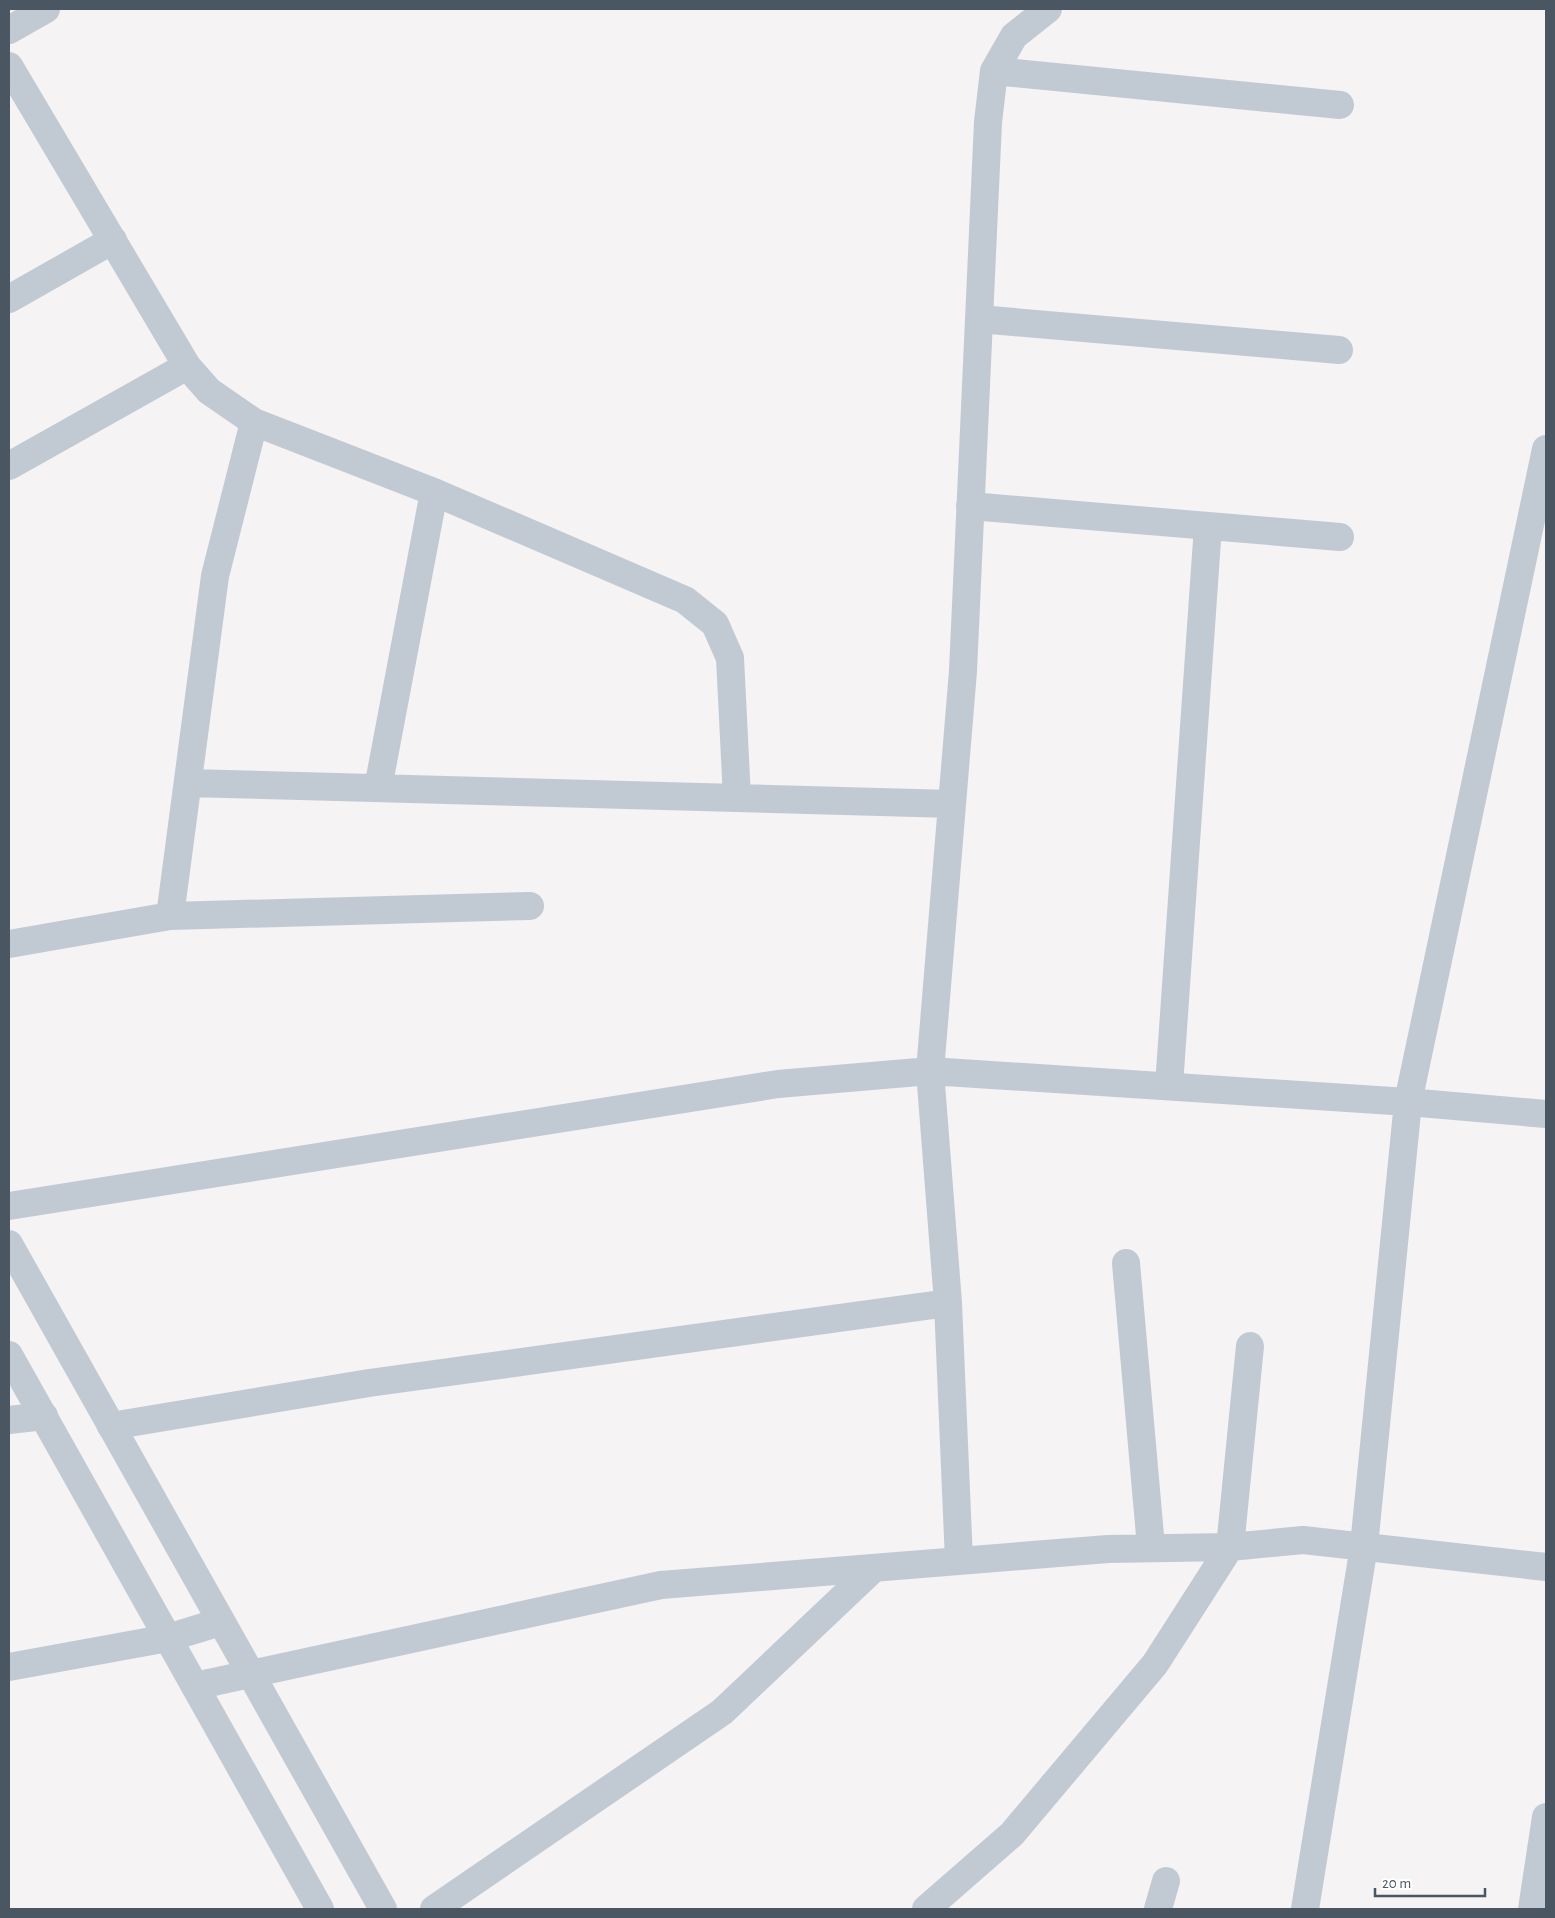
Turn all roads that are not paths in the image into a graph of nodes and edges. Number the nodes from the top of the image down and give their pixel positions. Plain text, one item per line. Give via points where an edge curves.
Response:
1 (46, 9) edge
2 (1048, 9) edge
3 (9, 30) edge
4 (9, 66) edge
5 (994, 71) junction
6 (1340, 105) dead end
7 (113, 240) junction
8 (9, 298) edge
9 (979, 319) junction
10 (1338, 350) dead end
11 (187, 366) junction
12 (254, 422) junction
13 (1546, 449) edge
14 (9, 466) edge
15 (434, 492) junction
16 (970, 506) junction
17 (1208, 526) junction
18 (1340, 537) dead end
19 (188, 783) junction
20 (378, 788) junction
21 (737, 798) junction
22 (952, 804) junction
23 (530, 906) dead end
24 (170, 916) junction
25 (9, 944) edge
26 (930, 1071) junction
27 (1169, 1086) junction
28 (1408, 1102) junction
29 (1546, 1114) edge
30 (9, 1206) edge
31 (9, 1244) edge
32 (1126, 1263) dead end
33 (948, 1303) junction
34 (1250, 1346) dead end
35 (9, 1355) edge
36 (44, 1416) junction
37 (9, 1420) edge
38 (111, 1426) junction
39 (1364, 1546) junction
40 (1151, 1547) junction
41 (1230, 1547) junction
42 (959, 1561) junction
43 (1546, 1567) edge
44 (874, 1568) junction
45 (220, 1622) junction
46 (168, 1638) junction
47 (9, 1666) edge
48 (249, 1673) junction
49 (195, 1686) junction
50 (1545, 1827) edge
51 (1166, 1881) dead end
52 (320, 1909) edge
53 (383, 1909) edge
54 (434, 1909) edge
55 (926, 1909) edge
56 (1158, 1909) edge
57 (1305, 1909) edge
58 (1532, 1909) edge

1 - 3 street
2 - 5 street via 1014,36
4 - 7 street
5 - 6 street
5 - 9 street via 988,122
7 - 8 street
7 - 11 street
9 - 10 street
9 - 16 street
11 - 12 street via 209,392
11 - 14 street
12 - 15 street
12 - 19 street via 215,576
13 - 28 street
15 - 20 street
15 - 21 street via 685,600 715,624 730,658
16 - 17 street
16 - 22 street via 963,671
17 - 18 street
17 - 27 street
19 - 20 street
19 - 24 street
20 - 21 street
21 - 22 street
22 - 26 street
23 - 24 street
24 - 25 street
26 - 27 street
26 - 30 street via 778,1084
26 - 33 street
27 - 28 street
28 - 29 street
28 - 39 street
31 - 38 street
32 - 40 street
33 - 38 street via 369,1383
33 - 42 street
34 - 41 street
35 - 36 street
36 - 37 street
36 - 46 street
38 - 45 street
39 - 41 street via 1303,1540
39 - 43 street
39 - 57 street
40 - 41 street
40 - 42 street
41 - 55 street via 1156,1664 1012,1834
42 - 44 street
44 - 48 street via 661,1585
44 - 54 street via 722,1712
45 - 46 street
45 - 48 street
46 - 47 street
46 - 49 street
48 - 49 street
48 - 53 street
49 - 52 street
50 - 58 street
51 - 56 street

